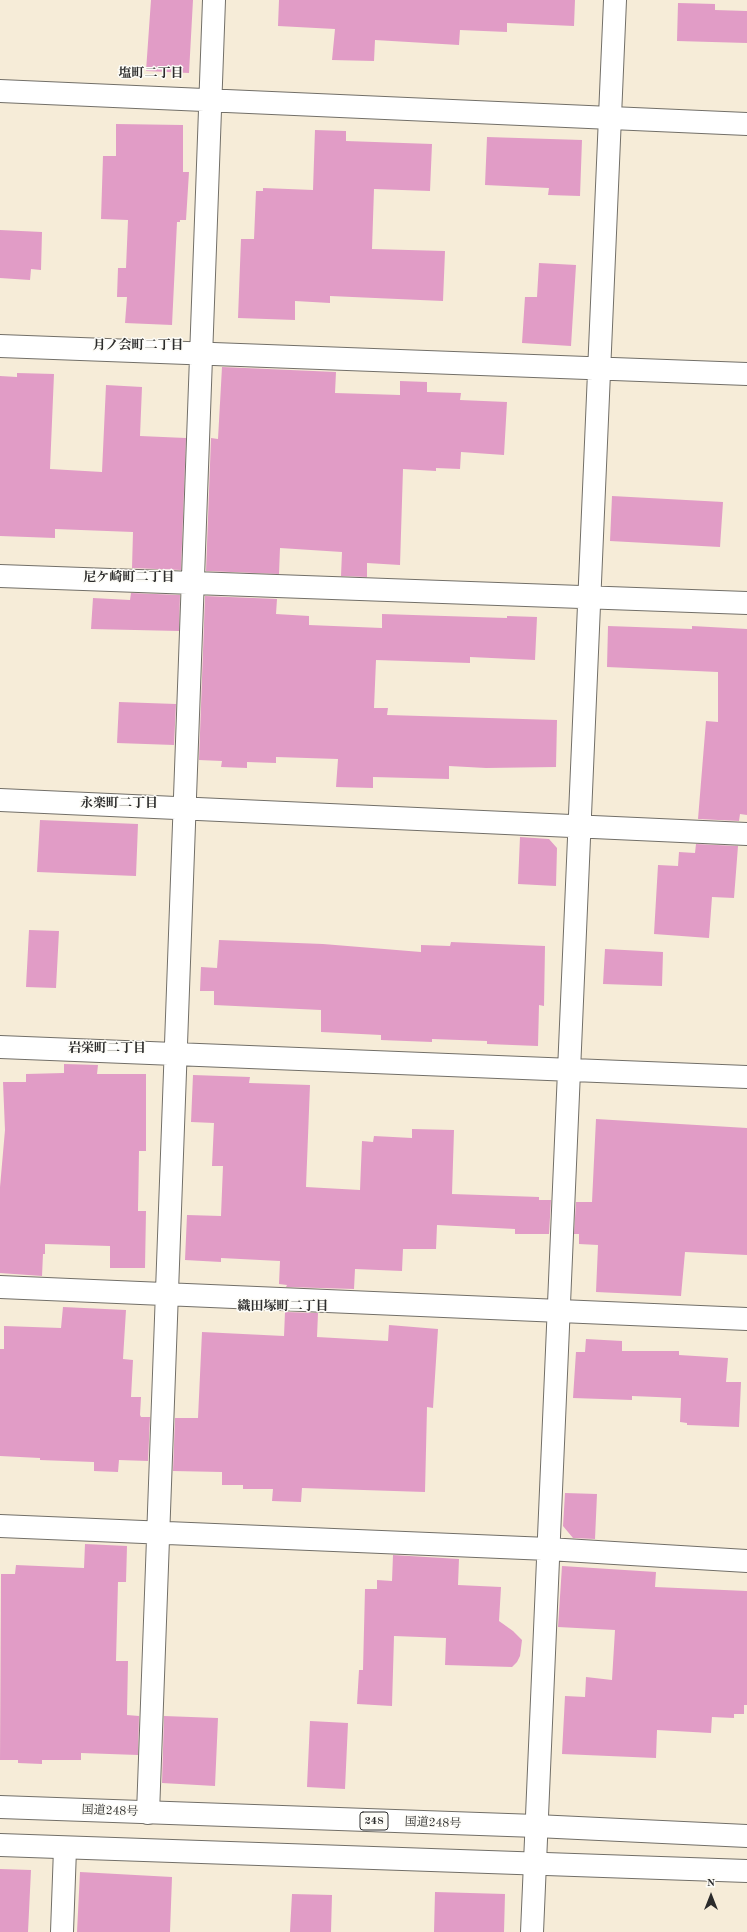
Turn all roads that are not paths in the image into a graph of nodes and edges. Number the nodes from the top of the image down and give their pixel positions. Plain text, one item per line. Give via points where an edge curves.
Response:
1 (214, 0) edge
2 (615, 0) edge
3 (0, 91) edge
4 (211, 100) junction
5 (610, 118) junction
6 (747, 124) edge
7 (0, 346) edge
8 (201, 354) junction
9 (599, 368) junction
10 (747, 374) edge
11 (0, 576) edge
12 (193, 583) junction
13 (589, 597) junction
14 (747, 603) edge
15 (0, 800) edge
16 (185, 808) junction
17 (579, 826) junction
18 (747, 834) edge
19 (0, 1047) edge
20 (176, 1054) junction
21 (568, 1070) junction
22 (747, 1077) edge
23 (0, 1286) edge
24 (167, 1294) junction
25 (558, 1311) junction
26 (747, 1319) edge
27 (0, 1526) edge
28 (158, 1533) junction
29 (548, 1549) junction
30 (747, 1561) edge
31 (0, 1807) edge
32 (148, 1813) junction
33 (536, 1826) junction
34 (747, 1836) edge
35 (0, 1846) edge
36 (65, 1849) junction
37 (534, 1863) junction
38 (747, 1872) edge
39 (62, 1932) edge
40 (532, 1932) edge

1 - 4 main road
2 - 5 main road
3 - 4 main road
4 - 5 main road
4 - 8 main road
5 - 6 main road
5 - 9 main road
7 - 8 main road
8 - 9 main road
8 - 12 main road
9 - 10 main road
9 - 13 main road
11 - 12 main road
12 - 13 main road
12 - 16 main road
13 - 14 main road
13 - 17 main road
15 - 16 main road
16 - 17 main road
16 - 20 main road
17 - 18 main road
17 - 21 main road
19 - 20 main road
20 - 21 main road
20 - 24 main road
21 - 22 main road
21 - 25 main road
23 - 24 main road
24 - 25 main road
24 - 28 main road
25 - 26 main road
25 - 29 main road
27 - 28 main road
28 - 29 main road
28 - 32 main road
29 - 30 main road
29 - 33 main road
31 - 32 main road, 国道248号 / 248
32 - 33 main road, 国道248号 / 248
33 - 34 main road, 国道248号 / 248
33 - 37 main road
35 - 36 main road
36 - 37 main road
36 - 39 main road
37 - 38 main road
37 - 40 main road

